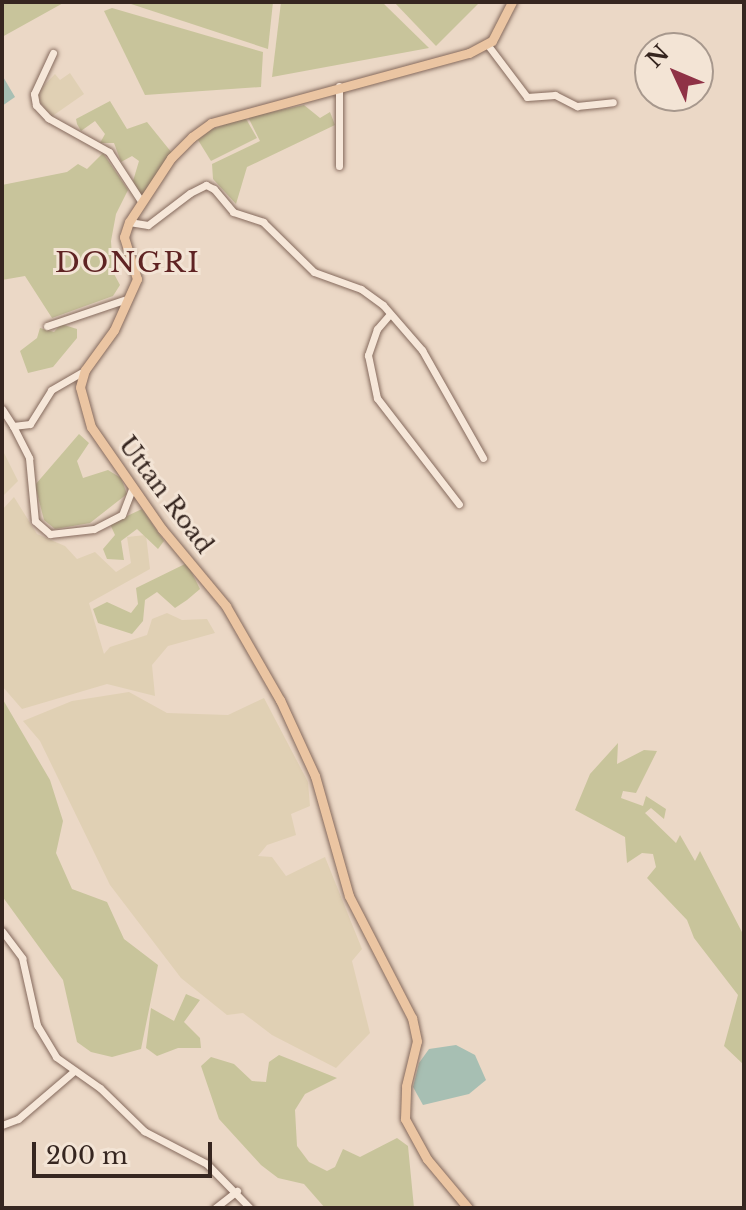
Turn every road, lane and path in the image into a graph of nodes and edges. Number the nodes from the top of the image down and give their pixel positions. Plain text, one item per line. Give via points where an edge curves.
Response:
1 (512, 2) edge
2 (487, 44) junction
3 (53, 53) dead end
4 (339, 86) junction
5 (613, 102) dead end
6 (339, 166) dead end
7 (141, 201) junction
8 (129, 222) junction
9 (124, 300) junction
10 (390, 314) junction
11 (47, 326) dead end
12 (85, 370) junction
13 (2, 409) edge
14 (13, 426) junction
15 (483, 458) dead end
16 (133, 487) junction
17 (459, 504) dead end
18 (2, 931) edge
19 (74, 1071) junction
20 (2, 1125) edge
21 (237, 1191) junction
22 (215, 1208) edge
23 (250, 1208) edge
24 (468, 1208) edge

1 - 2 main road
2 - 4 main road
2 - 5 street via 527,97 555,95 577,106
3 - 7 street via 34,94 36,105 48,118 109,152
4 - 6 street
4 - 7 main road via 211,123 171,158
7 - 8 main road
8 - 9 main road via 124,237 137,279
8 - 10 street via 148,225 206,185 233,212 263,222 314,272 361,289
9 - 11 street
9 - 12 main road via 106,346
10 - 15 street via 422,350
10 - 17 street via 368,355 377,398
12 - 14 street via 51,390 35,420
12 - 16 main road, Uttan Road via 80,387 85,415
13 - 14 street
14 - 16 street via 29,458 35,521 50,534 94,529 122,515
16 - 24 main road, Uttan Road via 251,645 308,759 349,896 412,1018 417,1041 406,1086 405,1119 427,1159
18 - 19 street via 22,958 45,1043
19 - 20 street via 18,1119
19 - 21 street via 144,1131 207,1164
21 - 22 street
21 - 23 street

